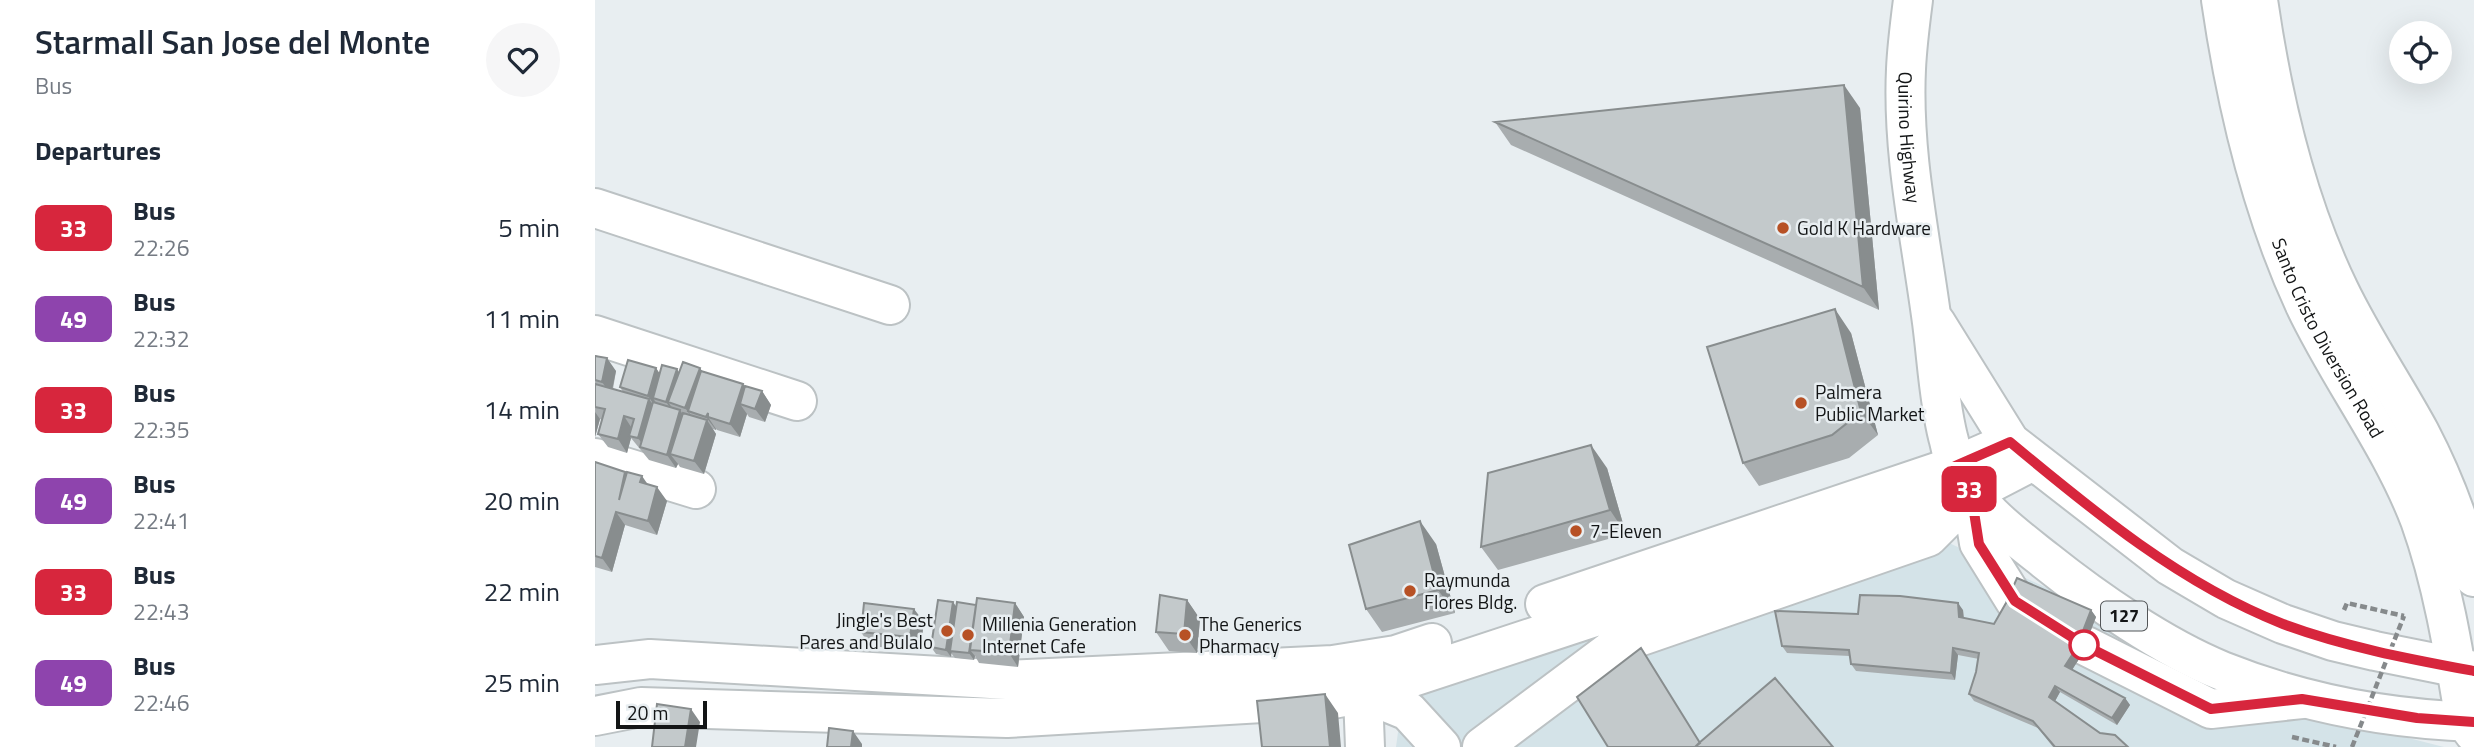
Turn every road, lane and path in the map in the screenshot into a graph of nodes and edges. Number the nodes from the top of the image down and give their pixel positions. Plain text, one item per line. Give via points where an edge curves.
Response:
1 (1913, 0) edge
2 (2221, 0) edge
3 (2258, 0) edge
4 (595, 208) edge
5 (890, 305) dead end
6 (1931, 315) junction
7 (595, 335) edge
8 (797, 401) dead end
9 (2022, 451) junction
10 (595, 457) edge
11 (1963, 480) junction
12 (696, 489) dead end
13 (2474, 577) edge
14 (2015, 601) edge
15 (2347, 603) dead end
16 (2086, 646) dead end
17 (595, 665) edge
18 (2465, 670) edge
19 (1363, 677) junction
20 (2302, 699) junction
21 (595, 716) edge
22 (2471, 725) edge
23 (2292, 737) dead end
24 (1364, 747) edge
25 (1441, 747) edge
26 (1482, 747) edge
27 (2336, 747) edge
28 (2352, 747) edge

1 - 6 main road, Quirino Highway / 127 via 1905,70 1909,165
2 - 18 main road, Santo Cristo Diversion Road via 2244,121 2268,211 2306,306 2388,452 2419,519
3 - 13 main road, Santo Cristo Diversion Road via 2302,200 2339,290 2421,435 2453,506
4 - 5 main road
6 - 9 main road, Quirino Highway / 127
6 - 11 main road, Quirino Highway / 127 via 1941,409
7 - 8 main road
9 - 11 main road
9 - 18 main road, Quirino Highway / 127 via 2170,566 2227,599 2333,640
10 - 12 main road
11 - 14 main road via 1979,544
11 - 19 main road
11 - 20 main road, Quirino Highway / 127 via 1999,523 2057,570 2134,622 2221,671
11 - 26 main road via 1929,537 1621,643
15 - 28 path, bridge via 2404,616
16 - 20 main road via 2211,709
17 - 19 main road via 650,659 1007,681 1333,665
18 - 22 main road, Santo Cristo Diversion Road
19 - 21 main road via 1333,699 1007,718 641,707
19 - 24 main road
19 - 25 main road via 1408,711
20 - 22 main road, Quirino Highway / 127
23 - 27 path

